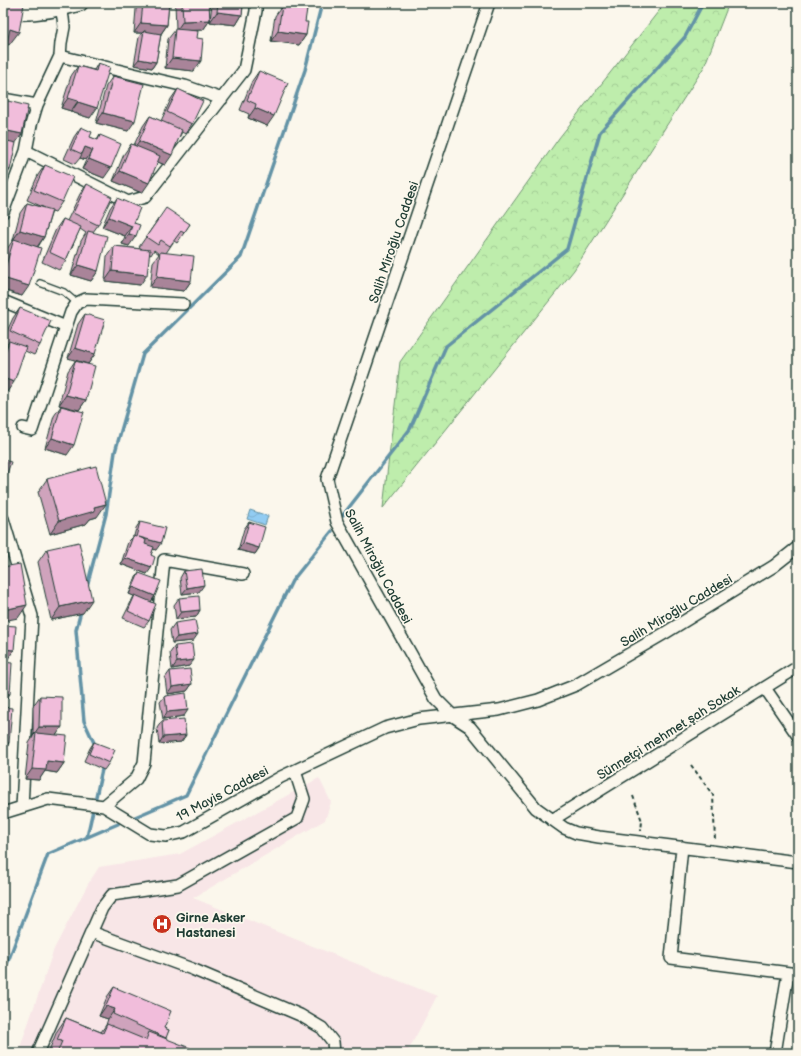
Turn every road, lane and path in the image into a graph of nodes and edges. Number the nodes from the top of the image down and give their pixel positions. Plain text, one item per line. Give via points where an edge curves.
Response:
1 (80, 3) edge
2 (256, 3) edge
3 (489, 3) edge
4 (61, 8) junction
5 (3, 11) edge
6 (60, 56) junction
7 (3, 99) edge
8 (222, 99) junction
9 (37, 106) junction
10 (26, 151) junction
11 (3, 212) edge
12 (40, 283) dead end
13 (3, 301) edge
14 (76, 303) junction
15 (183, 304) dead end
16 (66, 327) junction
17 (23, 428) dead end
18 (3, 519) edge
19 (798, 547) edge
20 (17, 564) junction
21 (3, 568) edge
22 (243, 574) dead end
23 (798, 667) edge
24 (765, 688) junction
25 (454, 716) junction
26 (798, 736) edge
27 (691, 765) dead end
28 (295, 771) junction
29 (633, 796) dead end
30 (22, 806) junction
31 (104, 806) junction
32 (3, 813) edge
33 (552, 820) junction
34 (638, 842) junction
35 (682, 847) junction
36 (715, 852) junction
37 (798, 862) edge
38 (91, 932) junction
39 (793, 974) edge
40 (38, 1053) edge
41 (334, 1053) edge
42 (775, 1053) edge

1 - 4 street
2 - 8 street via 244,70
3 - 25 street, Salih Miroğlu Caddesi via 326,479 337,522 436,699
4 - 5 street via 32,13
4 - 6 street via 64,27
6 - 8 street via 185,86
6 - 9 street
7 - 9 street
8 - 10 street via 145,197 128,202
9 - 10 street
10 - 11 street
12 - 14 lane via 64,292
13 - 16 street
14 - 15 street via 86,299
14 - 16 street
16 - 17 street via 32,430
18 - 20 street
19 - 25 street, Salih Miroğlu Caddesi via 774,566 665,634 576,685 538,700 499,710
20 - 21 street
20 - 30 street via 32,616
22 - 31 street via 164,560 144,763 136,780
23 - 24 street, Sünnetçi mehmet şah Sokak
24 - 26 street
24 - 33 street, Sünnetçi mehmet şah Sokak
25 - 28 street, 19 Mayis Caddesi via 419,719 385,728
25 - 33 street via 470,726 536,808
27 - 36 path via 713,794
28 - 31 street, 19 Mayis Caddesi via 184,832 166,836 150,834
28 - 38 street via 304,799 297,818 178,885 112,895 102,908
29 - 34 path via 642,821
30 - 31 street, 19 Mayis Caddesi via 48,799
30 - 32 street, 19 Mayis Caddesi
33 - 34 street via 576,833
34 - 35 street
35 - 36 street
35 - 39 street via 671,958
36 - 37 street
38 - 40 street
38 - 41 street via 192,969 300,1015 322,1028 333,1042
39 - 42 street

